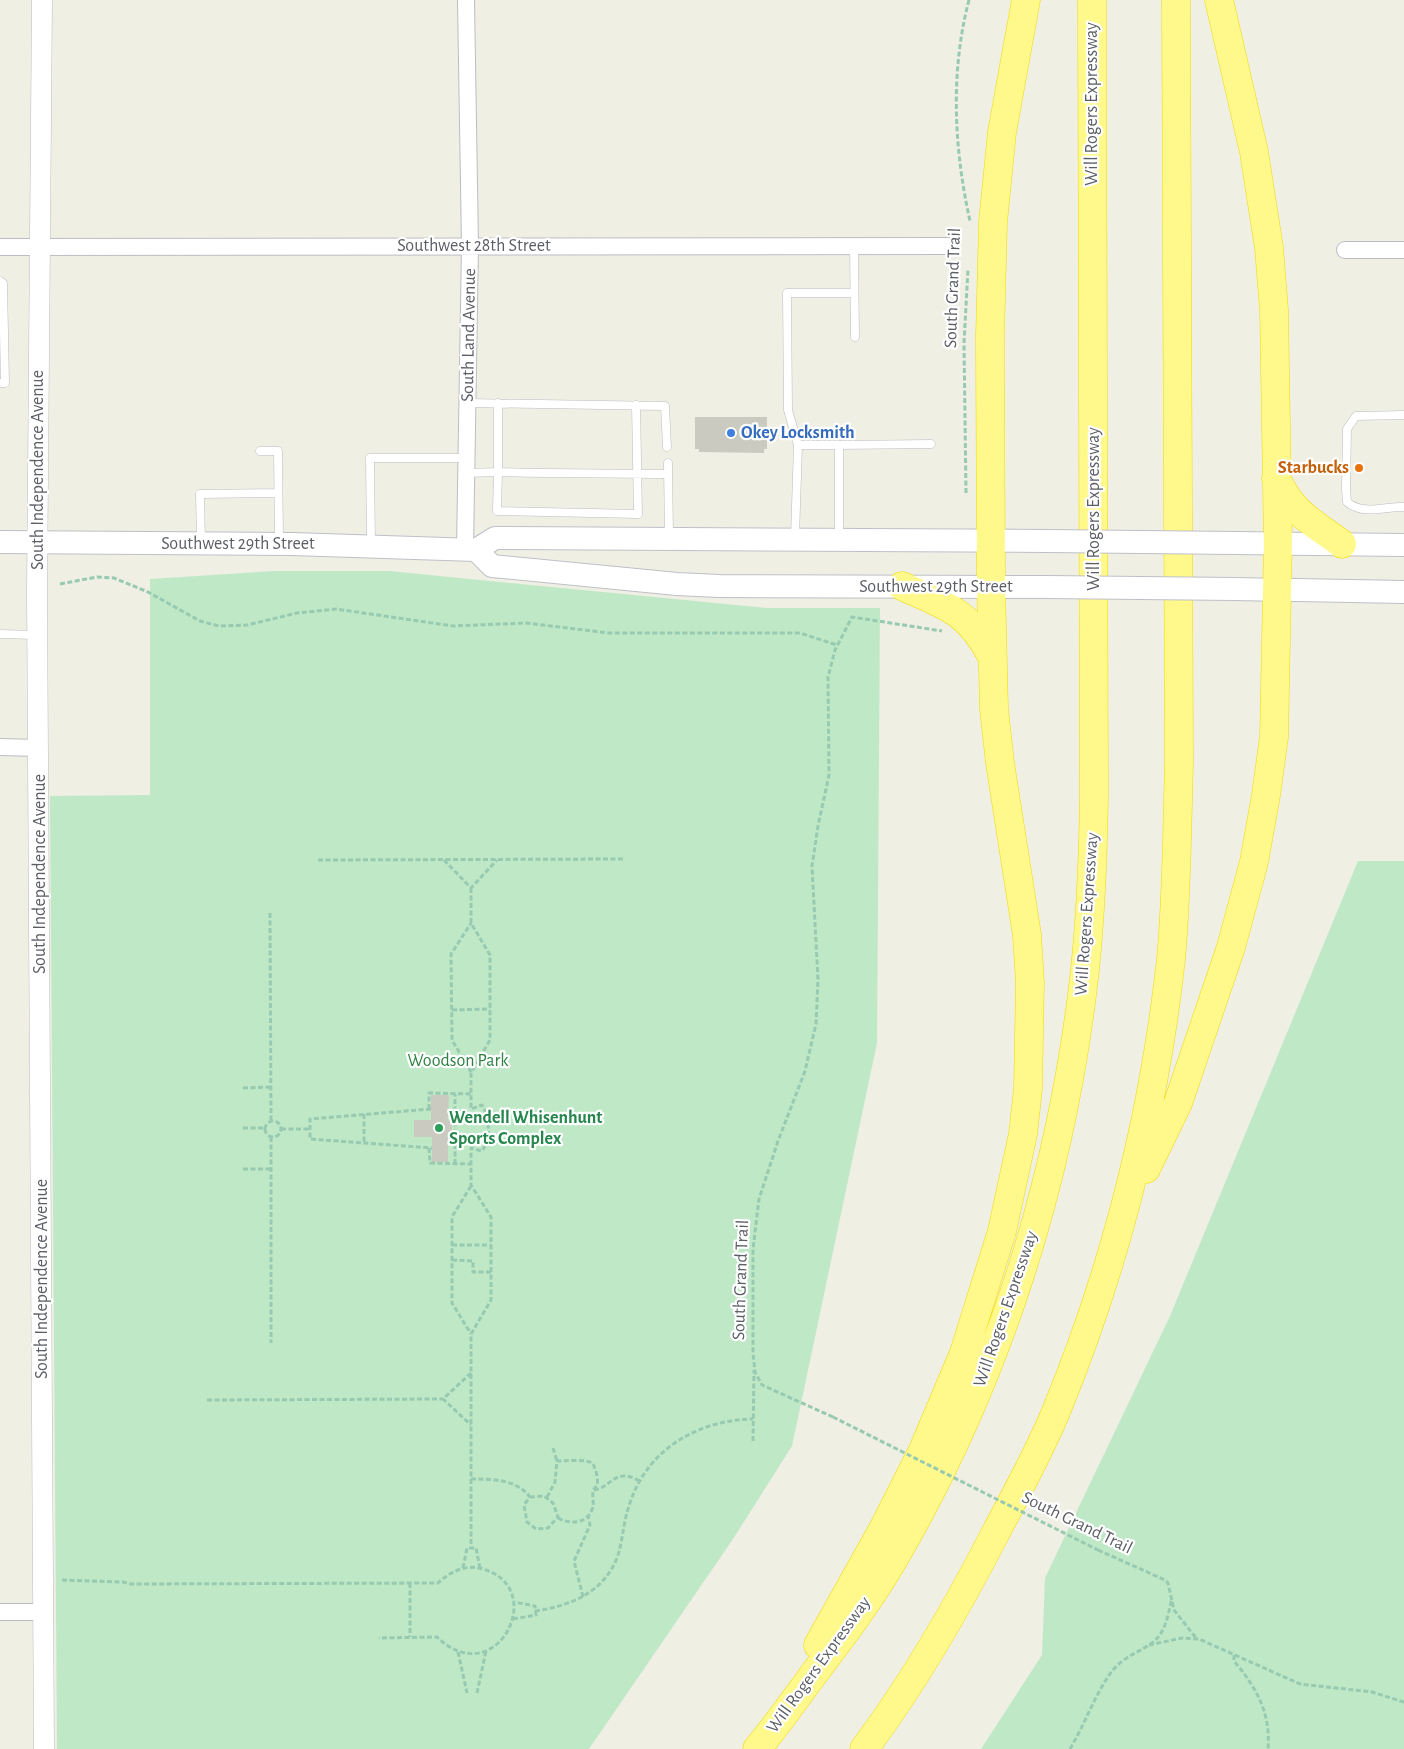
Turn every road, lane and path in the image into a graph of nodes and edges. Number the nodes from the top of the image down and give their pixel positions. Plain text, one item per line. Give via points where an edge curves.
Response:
1 (42, 0) edge
2 (466, 0) edge
3 (969, 0) edge
4 (1026, 0) edge
5 (1092, 0) edge
6 (1176, 0) edge
7 (1219, 0) edge
8 (971, 230) dead end
9 (39, 246) junction
10 (470, 246) junction
11 (854, 246) junction
12 (948, 246) dead end
13 (0, 247) edge
14 (1344, 250) dead end
15 (1404, 250) edge
16 (969, 263) dead end
17 (0, 281) edge
18 (854, 293) junction
19 (855, 337) dead end
20 (0, 383) edge
21 (468, 403) junction
22 (498, 403) junction
23 (636, 405) junction
24 (1404, 415) edge
25 (931, 444) dead end
26 (839, 445) junction
27 (798, 446) junction
28 (667, 447) dead end
29 (260, 451) dead end
30 (668, 463) dead end
31 (467, 465) junction
32 (498, 472) junction
33 (541, 473) junction
34 (559, 473) junction
35 (604, 473) junction
36 (581, 474) junction
37 (637, 474) junction
38 (668, 474) junction
39 (1275, 477) junction
40 (581, 482) dead end
41 (540, 483) dead end
42 (559, 483) dead end
43 (604, 483) dead end
44 (278, 493) junction
45 (967, 501) dead end
46 (540, 503) dead end
47 (604, 504) dead end
48 (1404, 507) edge
49 (540, 512) junction
50 (604, 513) junction
51 (669, 538) junction
52 (795, 540) junction
53 (839, 540) junction
54 (992, 541) junction
55 (0, 542) edge
56 (38, 542) junction
57 (1278, 543) junction
58 (201, 544) junction
59 (279, 544) junction
60 (1342, 544) junction
61 (1404, 545) edge
62 (371, 546) junction
63 (470, 549) junction
64 (60, 584) dead end
65 (902, 586) junction
66 (991, 587) junction
67 (1277, 590) junction
68 (1404, 592) edge
69 (947, 631) dead end
70 (0, 634) edge
71 (38, 634) junction
72 (837, 644) junction
73 (993, 659) junction
74 (0, 747) edge
75 (39, 748) junction
76 (623, 859) dead end
77 (318, 860) dead end
78 (443, 860) junction
79 (498, 860) junction
80 (471, 888) junction
81 (270, 913) dead end
82 (471, 923) junction
83 (490, 1009) junction
84 (452, 1010) junction
85 (471, 1073) junction
86 (271, 1087) junction
87 (243, 1088) dead end
88 (456, 1094) junction
89 (471, 1094) junction
90 (364, 1114) junction
91 (271, 1121) junction
92 (243, 1128) dead end
93 (264, 1128) junction
94 (281, 1129) junction
95 (310, 1129) junction
96 (271, 1137) junction
97 (364, 1143) junction
98 (455, 1164) junction
99 (471, 1164) junction
100 (243, 1169) dead end
101 (271, 1169) junction
102 (471, 1186) junction
103 (1126, 1211) junction
104 (452, 1245) junction
105 (490, 1245) junction
106 (452, 1260) junction
107 (490, 1272) junction
108 (471, 1334) junction
109 (271, 1343) dead end
110 (754, 1364) junction
111 (471, 1372) junction
112 (443, 1398) junction
113 (207, 1400) dead end
114 (753, 1419) junction
115 (471, 1425) junction
116 (753, 1441) dead end
117 (554, 1448) dead end
118 (557, 1461) junction
119 (471, 1479) junction
120 (638, 1481) junction
121 (594, 1490) junction
122 (530, 1497) junction
123 (547, 1497) junction
124 (588, 1516) junction
125 (558, 1518) junction
126 (471, 1548) junction
127 (463, 1568) junction
128 (480, 1568) junction
129 (62, 1580) dead end
130 (410, 1584) junction
131 (583, 1597) junction
132 (1172, 1598) junction
133 (514, 1602) junction
134 (536, 1611) junction
135 (0, 1612) edge
136 (43, 1612) junction
137 (513, 1619) junction
138 (379, 1638) dead end
139 (410, 1638) junction
140 (1196, 1638) junction
141 (1150, 1645) junction
142 (458, 1651) junction
143 (486, 1651) junction
144 (1234, 1655) junction
145 (466, 1693) dead end
146 (477, 1693) dead end
147 (1404, 1702) edge
148 (760, 1746) edge
149 (44, 1749) edge
150 (864, 1749) edge
151 (1070, 1749) edge
152 (1268, 1749) edge

1 - 9 street, South Independence Avenue
2 - 10 street, South Land Avenue
3 - 8 path, South Grand Trail via 960,58 957,118 960,176
4 - 54 highway via 1002,132 993,222 990,336
5 - 148 highway, Will Rogers Expressway via 1094,797 1091,906 1074,1049 1031,1242 973,1401 896,1556 848,1629
6 - 103 highway via 1176,865 1171,958 1159,1046
7 - 39 highway via 1254,152 1269,248 1276,381
9 - 10 street, Southwest 28th Street
9 - 13 street, Southwest 28th Street
9 - 56 street, South Independence Avenue
10 - 11 street, Southwest 28th Street
10 - 21 street, South Land Avenue
11 - 12 street, Southwest 28th Street
11 - 18 lane
14 - 15 street
16 - 45 path, South Grand Trail via 964,343
17 - 20 lane via 3,283 5,383
18 - 19 lane
18 - 27 lane via 787,294 788,410
21 - 22 lane
21 - 31 street, South Land Avenue
22 - 23 lane
22 - 32 lane
23 - 28 lane via 665,406
23 - 37 lane
24 - 48 lane via 1356,416 1350,422 1347,429 1346,489 1347,502 1354,507 1365,510
25 - 26 lane
26 - 27 lane
26 - 53 lane
27 - 52 lane
29 - 44 lane via 278,451
30 - 38 lane
31 - 32 lane
31 - 62 lane via 370,458
31 - 63 street, South Land Avenue
32 - 33 lane
32 - 49 lane via 497,511
33 - 34 lane
33 - 41 lane
34 - 36 lane
34 - 42 lane
35 - 36 lane
35 - 37 lane
35 - 43 lane
36 - 40 lane
37 - 38 lane
37 - 50 lane via 638,514
38 - 51 lane
39 - 57 highway
39 - 60 highway via 1285,498 1302,517
44 - 58 lane via 200,494
44 - 59 lane
46 - 49 lane
47 - 50 lane
49 - 50 lane via 559,508
51 - 52 main road
51 - 63 main road via 495,538
52 - 53 main road
53 - 54 main road
54 - 57 main road, bridge
54 - 66 highway
55 - 56 main road, Southwest 29th Street
56 - 58 main road, Southwest 29th Street
56 - 71 street, South Independence Avenue
57 - 60 main road
57 - 67 highway
58 - 59 main road, Southwest 29th Street
59 - 62 main road, Southwest 29th Street
60 - 61 main road
62 - 63 main road, Southwest 29th Street
63 - 65 main road, Southwest 29th Street via 492,566 677,584
64 - 72 path via 88,578 114,578 140,588 200,621 219,626 248,625 297,613 336,609 453,626 526,623 610,633 793,633
65 - 66 main road, Southwest 29th Street
65 - 73 highway via 960,614 981,635
66 - 67 main road, Southwest 29th Street, bridge
66 - 73 highway
67 - 68 main road, Southwest 29th Street
67 - 103 highway via 1274,737 1254,862 1231,947 1178,1103
69 - 72 path, South Grand Trail via 852,617
70 - 71 lane
71 - 75 street, South Independence Avenue
72 - 110 path, South Grand Trail via 826,699 829,775 812,866 818,1008 806,1071 759,1199 753,1249
73 - 148 highway via 1000,763 1020,882 1030,983 1028,1089 1011,1195 964,1353 924,1450
74 - 75 street
75 - 136 street, South Independence Avenue
76 - 79 path
77 - 78 path
78 - 79 path
78 - 80 path
79 - 80 path
80 - 82 path
81 - 86 path
82 - 83 path via 490,955
82 - 84 path via 451,954
83 - 84 path
83 - 85 path via 490,1040
84 - 85 path via 452,1040
85 - 89 path
86 - 87 path
86 - 91 path
88 - 89 path
88 - 90 path via 429,1093 430,1108
88 - 98 path
89 - 99 path via 471,1108 482,1105 485,1111 488,1134 482,1151 471,1148
90 - 95 path via 310,1118
90 - 97 path
91 - 93 path
91 - 94 path via 278,1122
92 - 93 path
93 - 96 path
94 - 95 path
94 - 96 path via 277,1136
95 - 97 path via 310,1139
96 - 101 path
97 - 98 path via 431,1148 430,1164
98 - 99 path
99 - 102 path
100 - 101 path
101 - 109 path
102 - 104 path via 452,1217
102 - 105 path via 490,1217
103 - 150 highway via 1088,1326 1052,1419 963,1596 929,1654
104 - 105 path
104 - 106 path
105 - 107 path
106 - 107 path via 472,1261 472,1272
106 - 108 path via 452,1303
107 - 108 path via 491,1300
108 - 111 path
110 - 114 path
110 - 132 path, South Grand Trail, bridge via 762,1385 1165,1580
111 - 112 path
111 - 115 path
112 - 113 path
112 - 115 path
114 - 116 path
114 - 120 path via 720,1422 681,1438 655,1458
115 - 119 path
117 - 118 path
118 - 121 path via 585,1460 592,1463 598,1481
118 - 123 path via 555,1482
119 - 122 path via 504,1481
119 - 126 path
120 - 121 path via 634,1478 613,1478 602,1488
120 - 131 path via 628,1506 617,1559 601,1582
121 - 124 path via 593,1509
122 - 123 path
122 - 125 path via 523,1510 530,1526 548,1528
123 - 125 path via 553,1503
124 - 125 path via 571,1523
124 - 131 path via 590,1525 574,1561
126 - 127 path via 467,1548
126 - 128 path via 476,1548
127 - 128 path
127 - 130 path via 452,1572 438,1584
128 - 133 path via 497,1575
129 - 130 path via 131,1584
130 - 139 path
131 - 134 path via 567,1605
132 - 140 path, South Grand Trail via 1174,1610
132 - 141 path via 1162,1632
133 - 134 path via 535,1606
133 - 137 path
134 - 137 path via 536,1615
135 - 136 street
136 - 149 street, South Independence Avenue
137 - 143 path via 504,1639
138 - 139 path
139 - 142 path via 438,1637
140 - 141 path
140 - 144 path
141 - 151 path via 1133,1653 1113,1671
142 - 143 path
142 - 145 path
143 - 146 path
144 - 147 path via 1300,1684 1372,1692
144 - 152 path via 1234,1661 1250,1681 1264,1709

